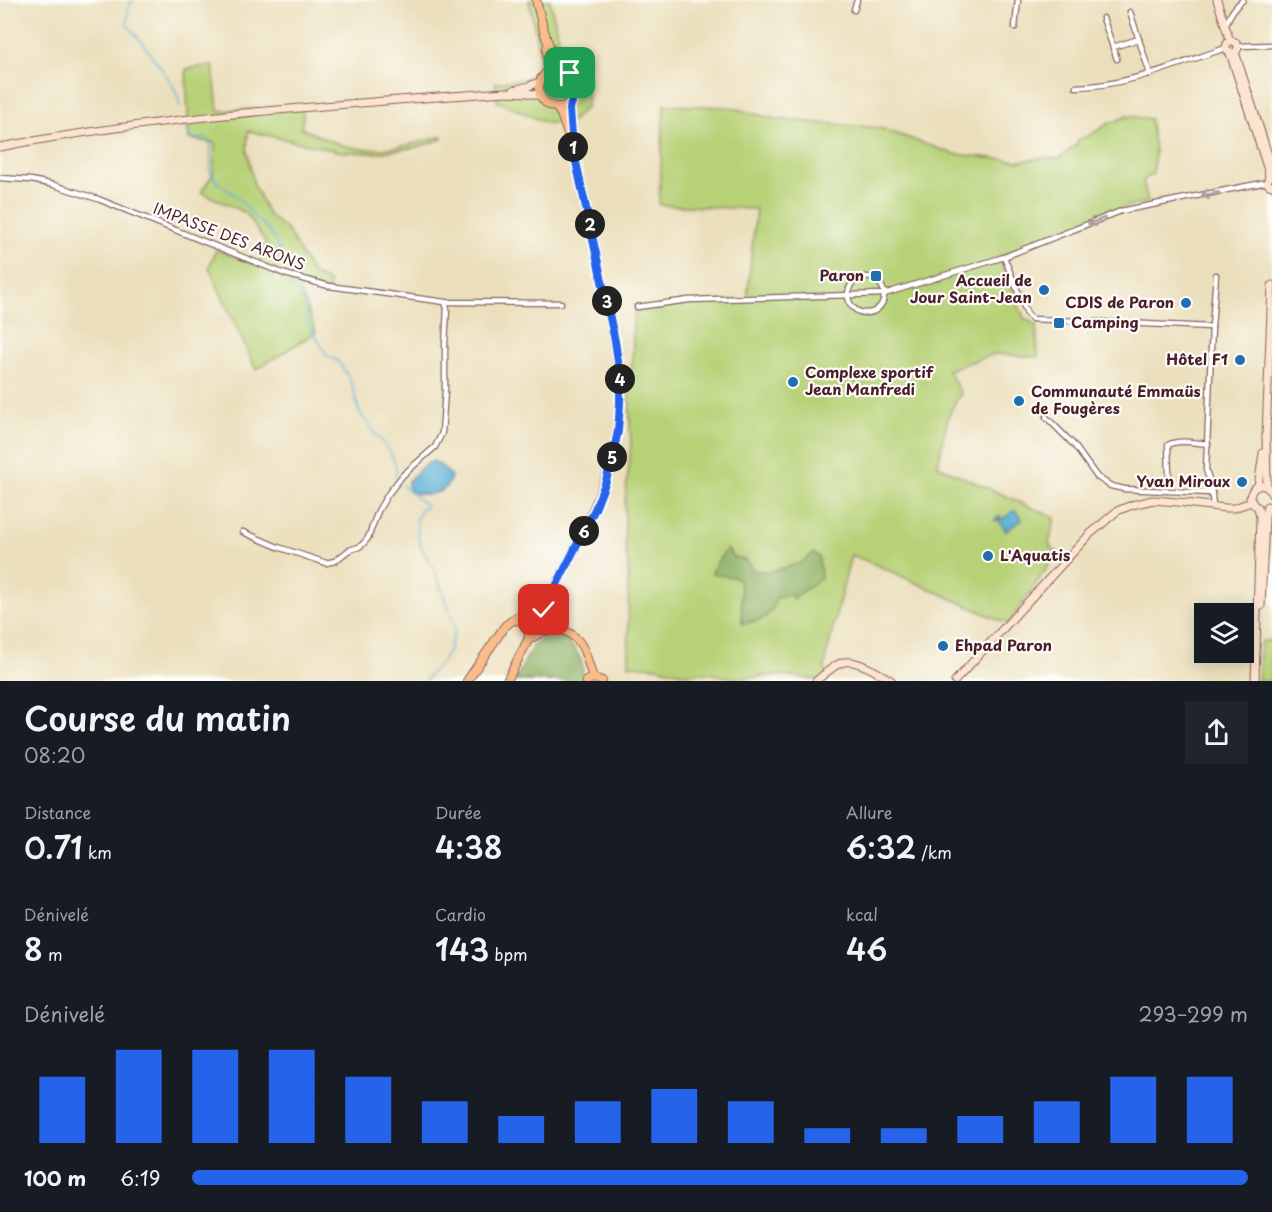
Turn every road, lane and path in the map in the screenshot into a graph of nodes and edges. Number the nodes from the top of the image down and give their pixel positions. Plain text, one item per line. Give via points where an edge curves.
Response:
1 (536, 0) edge
2 (857, 0) edge
3 (1018, 0) edge
4 (1217, 0) edge
5 (1243, 0) edge
6 (854, 10) dead end
7 (1130, 12) dead end
8 (1103, 18) dead end
9 (1225, 26) junction
10 (1015, 27) dead end
11 (1139, 39) junction
12 (547, 43) junction
13 (1272, 45) edge
14 (1113, 46) junction
15 (1232, 50) junction
16 (1117, 59) dead end
17 (561, 69) junction
18 (548, 72) junction
19 (1150, 74) junction
20 (540, 82) junction
21 (1076, 87) dead end
22 (505, 92) junction
23 (541, 96) junction
24 (571, 103) junction
25 (556, 107) junction
26 (0, 147) edge
27 (573, 148) junction
28 (1272, 167) edge
29 (0, 178) edge
30 (1270, 180) edge
31 (1004, 257) junction
32 (1216, 274) dead end
33 (1272, 285) edge
34 (885, 294) junction
35 (848, 295) junction
36 (445, 303) junction
37 (561, 303) dead end
38 (637, 307) dead end
39 (1212, 327) junction
40 (1046, 417) dead end
41 (1266, 436) junction
42 (1208, 444) junction
43 (1169, 476) dead end
44 (1258, 486) junction
45 (1267, 487) junction
46 (1212, 493) junction
47 (1272, 496) edge
48 (1255, 505) junction
49 (1268, 506) junction
50 (1213, 507) junction
51 (243, 532) dead end
52 (552, 593) junction
53 (544, 610) junction
54 (513, 620) junction
55 (559, 629) junction
56 (529, 639) junction
57 (1256, 654) junction
58 (594, 680) edge
59 (467, 681) edge
60 (507, 681) edge
61 (816, 681) edge
62 (892, 681) edge
63 (955, 681) edge
64 (1255, 681) edge

1 - 12 main road
2 - 6 street
3 - 10 street
4 - 9 street
5 - 9 street via 1231,12
7 - 11 street
8 - 14 street
9 - 15 street via 1230,41 1235,41
11 - 14 street
11 - 19 street
12 - 17 main road
12 - 18 main road
13 - 15 street
14 - 16 street
15 - 19 street
15 - 28 street
15 - 30 street
17 - 18 main road
17 - 24 main road via 576,80 577,94
18 - 20 main road
19 - 21 street
20 - 22 street
20 - 23 main road
22 - 23 street
22 - 26 street via 184,119
23 - 25 main road
24 - 25 main road
24 - 27 main road
25 - 27 main road
27 - 52 main road via 615,341 620,404 606,481
29 - 36 street, IMPASSE DES ARONS via 31,180 98,199 285,274 329,286
30 -> 31 street via 1121,211
31 - 34 street
31 - 39 street via 1032,319
32 - 39 street
33 - 41 street
34 - 35 street
34 - 35 street via 877,280 866,276 855,280
34 - 35 street via 884,301 870,313 853,307
35 - 38 street via 688,300
36 - 37 street, IMPASSE DES ARONS
36 - 51 street via 442,433 435,447 388,494 363,544 326,563
39 - 42 street
40 - 46 street via 1074,445 1096,477 1111,486
41 - 44 street
41 - 45 street
42 - 43 street via 1171,442
42 - 46 street via 1206,470
44 - 45 street
44 - 48 street via 1250,498
45 - 47 street
46 - 50 street
47 - 49 street
48 - 49 street
48 - 50 street
48 - 57 street via 1260,517
49 - 57 street
50 - 63 street via 1153,500 1117,511 1089,535
52 - 53 main road
52 - 54 main road via 539,606
53 - 55 main road via 547,621
53 - 56 main road
54 - 56 main road via 527,624
54 - 59 main road
55 - 56 main road
55 - 58 main road via 572,634 580,643
56 - 60 main road
57 - 64 street
61 - 62 street via 844,662

